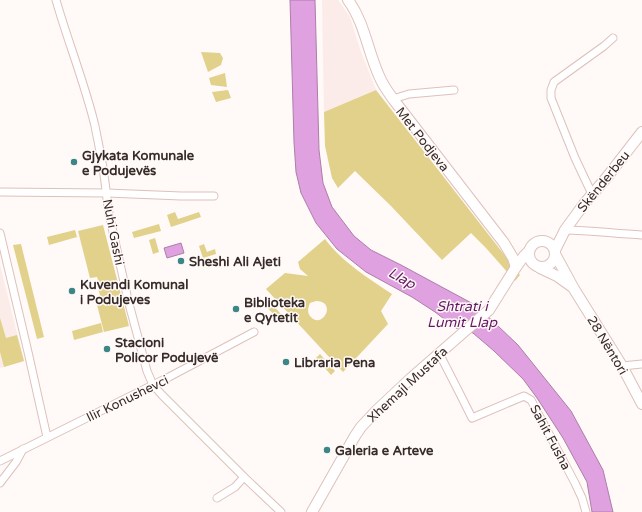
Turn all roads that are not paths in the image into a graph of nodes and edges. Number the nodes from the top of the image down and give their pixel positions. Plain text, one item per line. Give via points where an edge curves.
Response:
1 (56, 0) edge
2 (348, 0) edge
3 (612, 38) dead end
4 (454, 90) dead end
5 (393, 99) junction
6 (642, 132) edge
7 (0, 192) edge
8 (107, 193) junction
9 (592, 194) junction
10 (214, 196) dead end
11 (565, 230) junction
12 (0, 233) edge
13 (642, 235) edge
14 (540, 241) junction
15 (528, 252) junction
16 (555, 252) junction
17 (516, 267) junction
18 (539, 267) junction
19 (574, 289) junction
20 (254, 332) dead end
21 (439, 353) junction
22 (642, 364) edge
23 (622, 366) junction
24 (153, 385) junction
25 (642, 403) edge
26 (47, 437) junction
27 (23, 449) junction
28 (0, 461) edge
29 (244, 477) junction
30 (0, 483) edge
31 (217, 498) dead end
32 (281, 512) edge
33 (312, 512) edge
34 (586, 512) edge

1 - 8 street, Nuhi Gashi via 94,126
2 - 5 main road, Met Podjeva via 358,19 380,78
3 - 9 street via 554,82 551,90 551,98
4 - 5 street via 409,94
5 - 17 main road, Met Podjeva via 504,243
6 - 9 main road, Skënderbeu
7 - 8 street
8 - 10 street
8 - 24 street, Nuhi Gashi via 108,209 134,322 146,371
9 - 11 main road, Skënderbeu
11 - 13 street
11 - 14 main road, Skënderbeu
11 - 16 main road, Skënderbeu
12 - 26 street
14 - 15 main road via 532,244
14 - 16 main road via 548,242
15 - 17 main road, Xhemajl Mustafa
15 - 18 main road via 531,263
16 - 18 main road via 551,264
16 - 19 main road, 28 Nëntori
17 - 18 main road
17 - 21 main road, Xhemajl Mustafa via 489,310
18 - 19 main road, 28 Nëntori
19 - 23 main road, 28 Nëntori
20 - 24 street, Ilir Konushevci
21 - 33 main road, Xhemajl Mustafa via 361,427
21 - 34 street, Sahit Fusha via 472,418 524,396 531,400 575,483
22 - 23 street
23 - 25 main road, 28 Nëntori
24 - 26 street, Ilir Konushevci
24 - 29 street, Nuhi Gashi
26 - 27 street, Ilir Konushevci
27 - 28 street, Ilir Konushevci
27 - 30 street
29 - 31 street via 235,487
29 - 32 street, Nuhi Gashi

